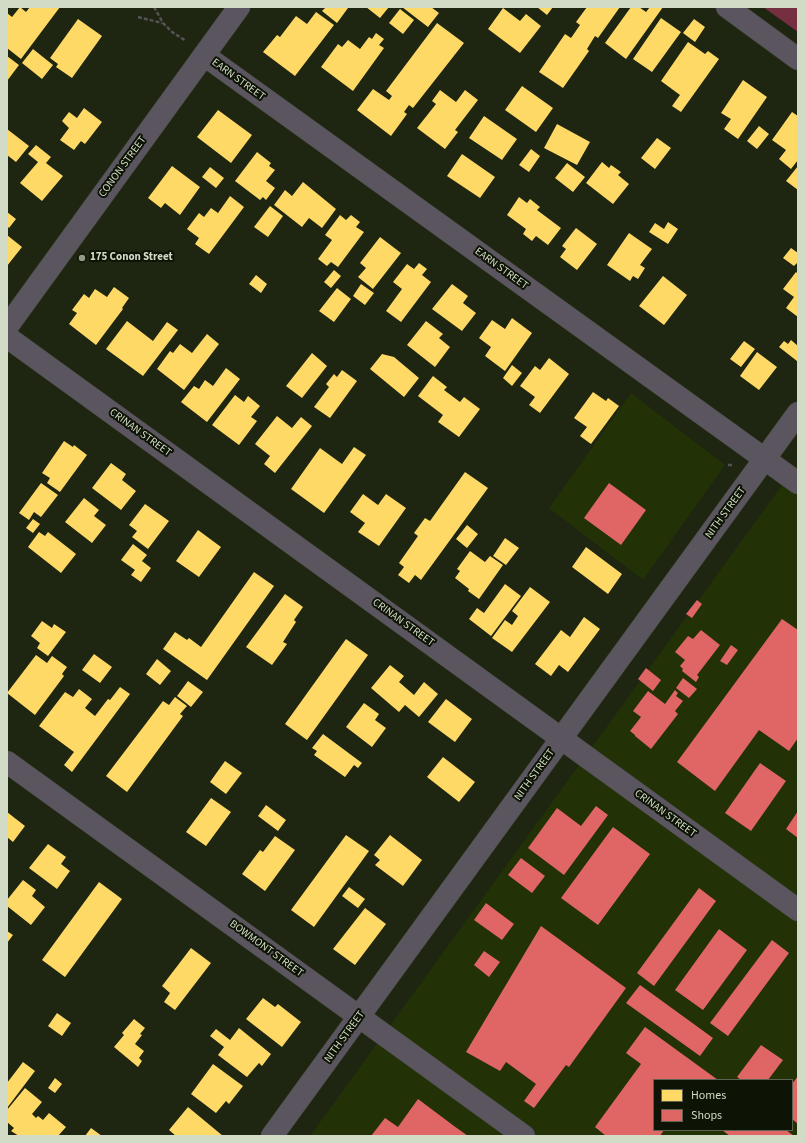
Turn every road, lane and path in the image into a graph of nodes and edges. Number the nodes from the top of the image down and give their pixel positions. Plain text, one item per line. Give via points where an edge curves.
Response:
1 (154, 7) edge
2 (239, 7) edge
3 (727, 7) edge
4 (138, 17) dead end
5 (163, 23) junction
6 (186, 41) dead end
7 (204, 55) junction
8 (798, 59) edge
9 (7, 327) edge
10 (7, 337) edge
11 (798, 414) edge
12 (765, 459) junction
13 (728, 465) dead end
14 (732, 466) dead end
15 (798, 483) edge
16 (562, 739) junction
17 (7, 762) edge
18 (798, 910) edge
19 (360, 1016) junction
20 (272, 1136) edge
21 (524, 1136) edge

1 - 5 path
2 - 7 street, CONON STREET
3 - 8 street
4 - 5 path
5 - 6 path
7 - 9 street, CONON STREET
7 - 12 street, EARN STREET
10 - 16 street, CRINAN STREET
11 - 12 street, NITH STREET
12 - 15 street, EARN STREET
12 - 16 street, NITH STREET
13 - 14 path
16 - 18 street, CRINAN STREET
16 - 19 street, NITH STREET
17 - 19 street, BOWMONT STREET
19 - 20 street, NITH STREET
19 - 21 street, BOWMONT STREET

